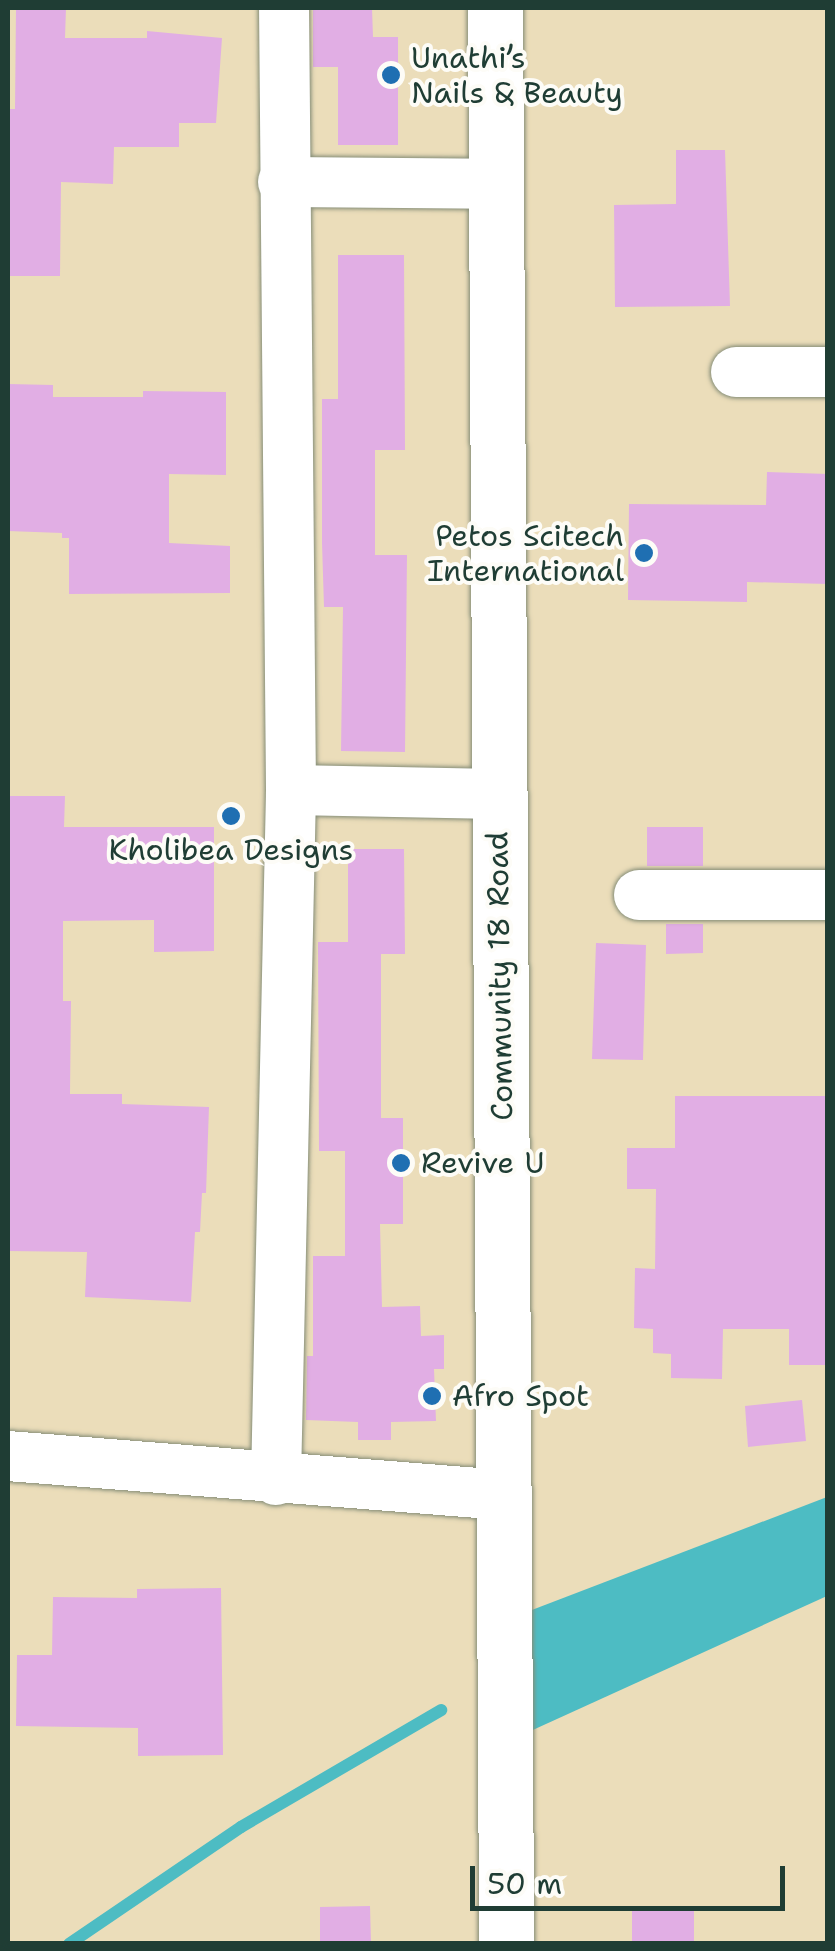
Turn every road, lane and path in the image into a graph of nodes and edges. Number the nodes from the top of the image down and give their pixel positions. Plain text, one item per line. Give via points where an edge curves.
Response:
1 (284, 8) edge
2 (495, 8) edge
3 (283, 182) junction
4 (494, 184) junction
5 (736, 372) dead end
6 (828, 372) edge
7 (291, 790) junction
8 (498, 794) junction
9 (640, 894) dead end
10 (828, 896) edge
11 (8, 1456) edge
12 (276, 1480) junction
13 (505, 1496) junction
14 (506, 1944) edge

1 - 3 street
2 - 4 main road, Community 18 Road
3 - 4 street
3 - 7 street
4 - 8 main road, Community 18 Road
5 - 6 street
7 - 8 street
7 - 12 street
8 - 13 main road, Community 18 Road
9 - 10 street
11 - 12 street
12 - 13 street
13 - 14 main road, Community 18 Road

